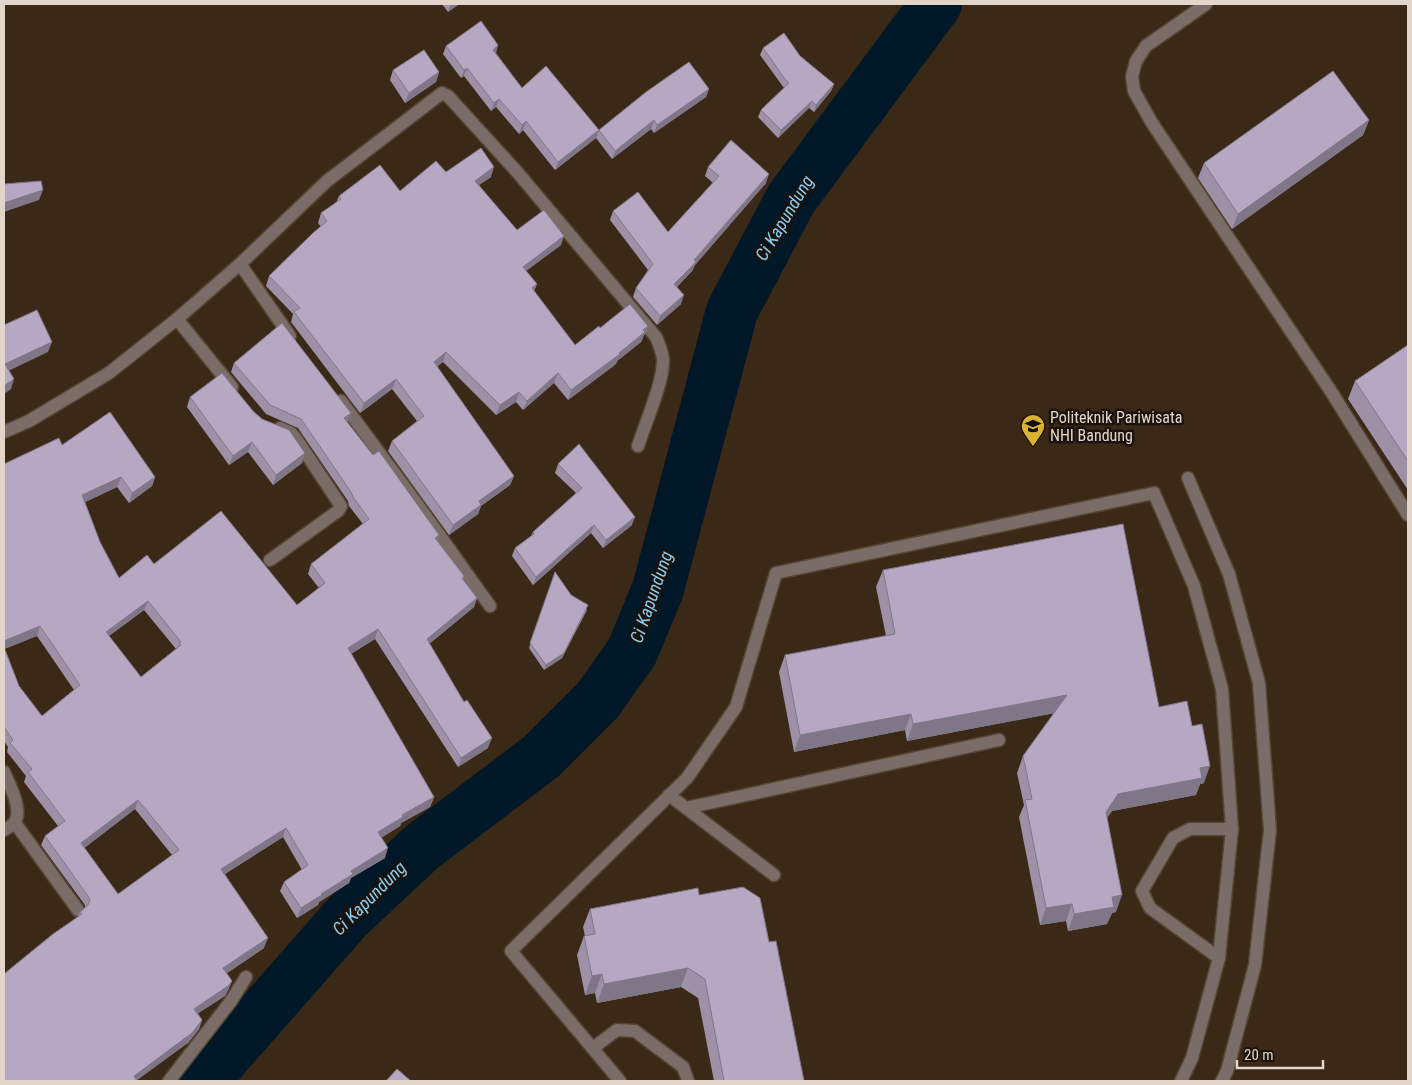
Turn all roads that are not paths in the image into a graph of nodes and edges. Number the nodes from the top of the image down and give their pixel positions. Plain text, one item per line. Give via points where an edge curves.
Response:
1 (1206, 4) edge
2 (240, 264) junction
3 (177, 319) junction
4 (296, 344) edge
5 (331, 387) edge
6 (241, 398) edge
7 (268, 424) edge
8 (4, 432) edge
9 (638, 446) dead end
10 (1188, 478) dead end
11 (1408, 515) edge
12 (270, 560) dead end
13 (490, 606) dead end
14 (999, 740) dead end
15 (4, 772) edge
16 (669, 795) junction
17 (686, 808) junction
18 (9, 826) edge
19 (1232, 830) junction
20 (774, 875) dead end
21 (78, 910) dead end
22 (1219, 958) junction
23 (246, 977) dead end
24 (593, 1048) junction
25 (169, 1081) edge
26 (620, 1081) edge
27 (688, 1081) edge
28 (1182, 1081) edge
29 (1222, 1081) edge

1 - 11 street via 1146,46 1136,61 1132,76 1134,91
2 - 3 street
2 - 4 street
2 - 9 street via 327,181 442,93 518,173 656,337 663,360 662,374
3 - 6 street
3 - 8 street via 109,373 29,421
5 - 13 street
7 - 12 street via 291,433 341,506
10 - 29 street via 1229,574 1259,683 1270,830 1255,965
14 - 17 street
15 - 18 street via 17,804 17,815
16 - 17 street
16 - 19 street via 687,778 736,707 776,573 1154,493 1194,586 1222,690
16 - 24 street via 511,950
17 - 20 street
18 - 21 street
19 - 22 street
19 - 22 street via 1190,829 1173,838 1142,891 1150,908
22 - 28 street via 1192,1058
23 - 25 street
24 - 26 street
24 - 27 street via 617,1030 635,1031 683,1067

